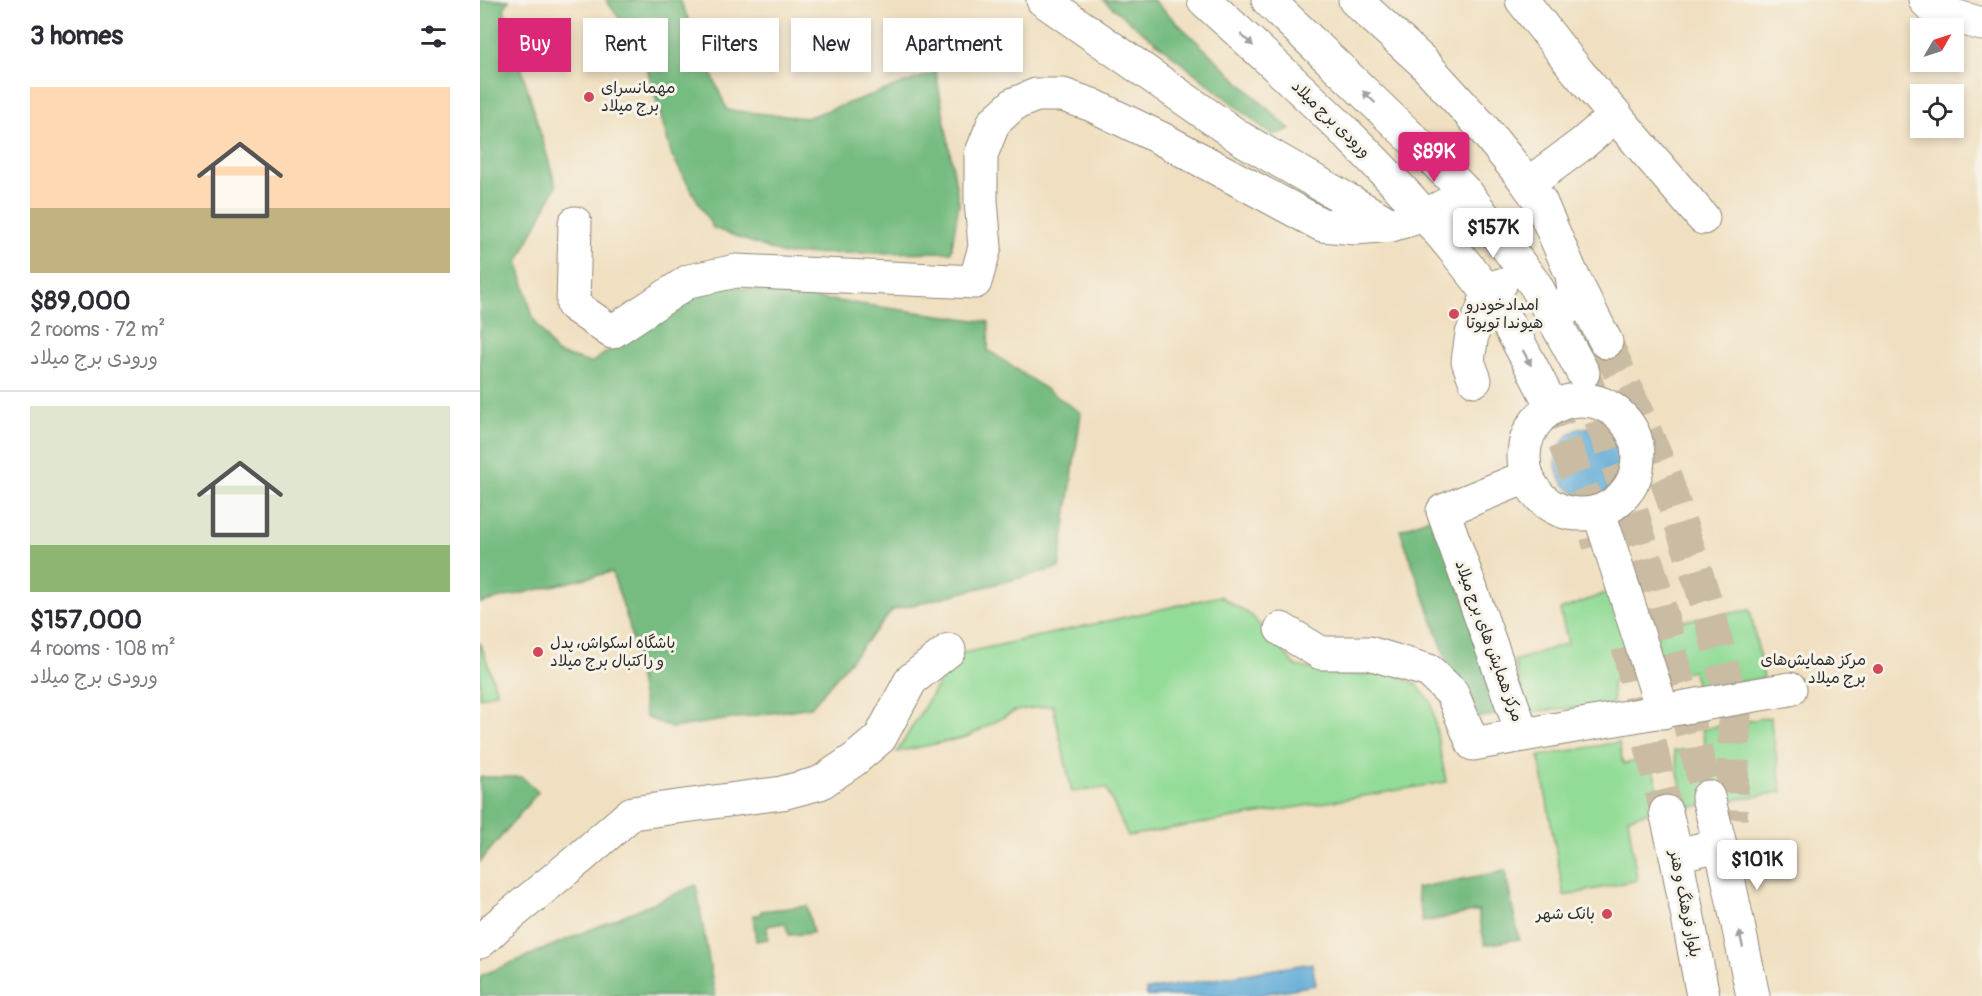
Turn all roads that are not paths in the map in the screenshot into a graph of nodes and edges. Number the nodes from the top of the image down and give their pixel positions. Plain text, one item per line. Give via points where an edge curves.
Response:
1 (1043, 0) edge
2 (1204, 0) edge
3 (1268, 0) edge
4 (1355, 0) edge
5 (1522, 0) edge
6 (1925, 0) edge
7 (1982, 24) edge
8 (1616, 115) junction
9 (1528, 184) junction
10 (1467, 194) junction
11 (1426, 215) junction
12 (1702, 218) dead end
13 (575, 224) dead end
14 (1391, 225) junction
15 (1525, 270) junction
16 (1572, 276) junction
17 (1488, 292) junction
18 (1554, 319) junction
19 (1606, 342) tunnel mouth
20 (1583, 373) tunnel mouth
21 (1475, 380) dead end
22 (1547, 397) tunnel mouth
23 (1526, 477) junction
24 (1599, 512) junction
25 (1281, 629) dead end
26 (950, 650) dead end
27 (1790, 689) dead end
28 (1663, 712) junction
29 (1522, 735) junction
30 (1666, 812) tunnel mouth
31 (1676, 855) junction
32 (480, 942) edge
33 (1703, 996) edge
34 (1753, 996) edge

1 - 14 street via 1242,139
2 -> 11 street, ورودی برج میلاد via 1320,108
10 -> 3 street
4 - 9 street via 1422,61
5 - 8 street
6 - 7 street via 1936,11
8 - 9 street
8 - 12 street
9 - 16 street via 1551,224
10 - 11 street
10 - 15 street
11 - 14 street
11 - 17 street, ورودی برج میلاد
13 - 14 street via 573,305 612,332 689,281 736,271 975,282 985,247 981,155 993,122 1014,104 1036,95 1063,95 1172,144 1322,225
15 - 17 street
15 - 18 street
16 - 18 street via 1574,291 1570,303
16 - 19 street
17 - 21 street via 1472,334 1468,361
17 -> 22 street, ورودی برج میلاد
18 - 20 street
23 - 24 street via 1547,505 1581,515
23 - 24 street via 1525,441 1533,423 1565,401 1585,399 1604,404 1620,415 1632,431 1638,450 1637,470 1630,488 1616,503
23 - 29 street, مرکز همایش های برج میلاد via 1443,511
24 - 28 street
25 - 29 street via 1322,653 1370,653 1429,671 1452,693 1473,744
26 - 32 street via 911,680 879,738 820,783 782,793 632,813
27 - 28 street, مرکز همایش های برج میلاد
28 - 29 street, مرکز همایش های برج میلاد
30 - 31 street, بلوار فرهنگ و هنر
31 - 33 street, بلوار فرهنگ و هنر
34 -> 31 street via 1721,832

